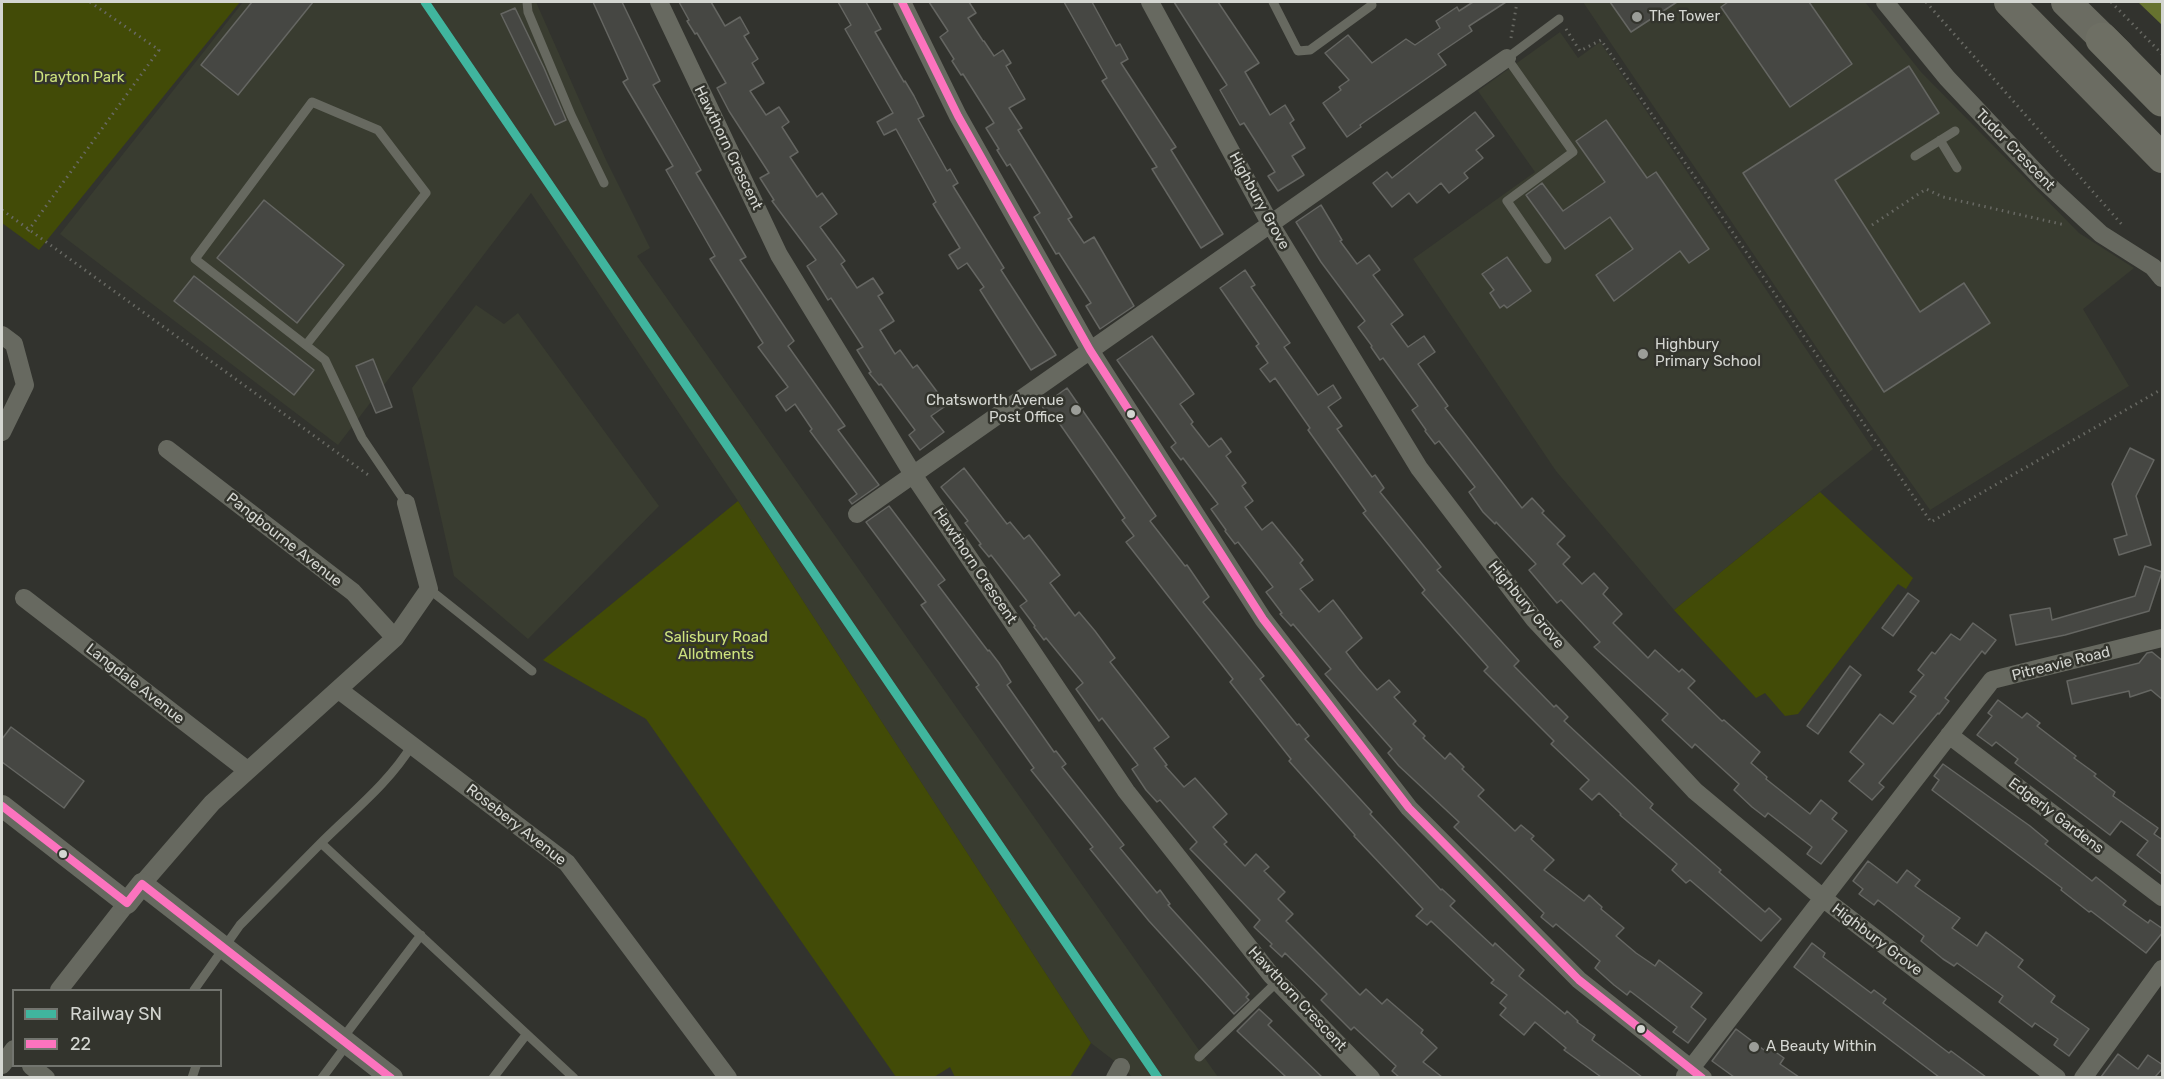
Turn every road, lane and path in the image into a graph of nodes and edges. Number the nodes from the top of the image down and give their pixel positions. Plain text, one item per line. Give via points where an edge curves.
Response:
1 (90, 2) edge
2 (527, 2) edge
3 (659, 2) edge
4 (902, 2) edge
5 (1150, 2) edge
6 (1273, 2) edge
7 (1517, 2) edge
8 (1886, 2) edge
9 (1926, 2) edge
10 (2009, 2) edge
11 (2066, 2) edge
12 (2111, 2) edge
13 (1372, 5) dead end
14 (1559, 19) joint
15 (2102, 39) junction
16 (2163, 54) edge
17 (1507, 58) junction
18 (2163, 93) edge
19 (2163, 99) edge
20 (1954, 131) dead end
21 (1940, 140) junction
22 (1915, 156) dead end
23 (2163, 158) edge
24 (1957, 168) dead end
25 (604, 183) dead end
26 (2, 210) edge
27 (1271, 225) junction
28 (1872, 225) dead end
29 (28, 231) junction
30 (2128, 232) dead end
31 (2101, 234) junction
32 (1547, 259) dead end
33 (2163, 278) edge
34 (2, 335) edge
35 (306, 345) junction
36 (1090, 350) junction
37 (2163, 389) edge
38 (2, 432) edge
39 (167, 449) dead end
40 (914, 476) junction
41 (406, 503) junction
42 (857, 514) dead end
43 (429, 589) junction
44 (24, 598) dead end
45 (395, 638) junction
46 (2163, 638) edge
47 (532, 671) dead end
48 (339, 690) junction
49 (1949, 735) junction
50 (412, 745) junction
51 (247, 770) junction
52 (2, 806) edge
53 (321, 843) junction
54 (142, 884) junction
55 (2163, 897) edge
56 (1824, 899) junction
57 (127, 903) junction
58 (421, 935) junction
59 (223, 947) junction
60 (2163, 969) edge
61 (1277, 982) junction
62 (59, 989) edge
63 (195, 989) edge
64 (526, 1035) junction
65 (345, 1041) junction
66 (1199, 1057) dead end
67 (34, 1067) edge
68 (1693, 1074) edge
69 (46, 1077) edge
70 (322, 1077) edge
71 (393, 1077) edge
72 (493, 1077) edge
73 (574, 1077) edge
74 (728, 1077) edge
75 (1371, 1077) edge
76 (2057, 1077) edge
77 (2083, 1077) edge

1 - 29 path via 159,50
2 - 25 lane via 571,115
3 - 40 street, Hawthorn Crescent via 779,255
4 - 36 street via 958,116
5 - 27 street, Highbury Grove
6 - 13 lane via 1298,51 1310,50
7 - 17 path
8 - 31 street, Tudor Crescent via 1947,78 2044,181
9 - 30 path
10 - 23 highway
11 - 15 highway
12 - 16 path
14 - 17 lane
14 - 37 path via 1580,51 1601,40 1931,522
15 - 18 highway
15 - 19 highway
17 - 27 street
17 - 32 lane via 1573,152 1507,201
20 - 21 lane
21 - 22 lane
21 - 24 lane
26 - 29 path
27 - 36 street
27 - 56 street, Highbury Grove via 1419,468 1534,619 1695,791
28 - 31 path via 1926,189
29 - 41 path
31 - 33 street, Tudor Crescent via 2153,267
34 - 38 street via 14,344 25,385
35 - 35 lane via 195,259 312,102 378,130 426,193
35 - 41 lane via 325,360 362,438
36 - 40 street
36 - 68 street via 1263,619 1409,808 1579,980
39 - 45 street, Pangbourne Avenue via 352,592
40 - 42 street
40 - 61 street, Hawthorn Crescent via 1126,791
41 - 43 street
43 - 45 street
43 - 47 lane
44 - 51 street, Langdale Avenue
45 - 48 street
46 - 49 street, Pitreavie Road via 1992,680
48 - 50 street, Rosebery Avenue
48 - 51 street
49 - 55 street, Edgerly Gardens
49 - 56 street, Pitreavie Road
50 - 53 lane via 380,786
50 - 74 street, Rosebery Avenue via 567,863
51 - 54 street via 212,803
52 - 57 street
53 - 58 lane
53 - 59 lane
54 - 57 street
54 - 59 street
56 - 68 street, Pitreavie Road
56 - 76 street, Highbury Grove
57 - 62 street
58 - 64 lane
58 - 65 lane
59 - 63 lane
59 - 65 street
60 - 77 street
61 - 66 lane
61 - 75 street, Hawthorn Crescent
64 - 72 lane
64 - 73 lane
65 - 70 lane
65 - 71 street
67 - 69 street

